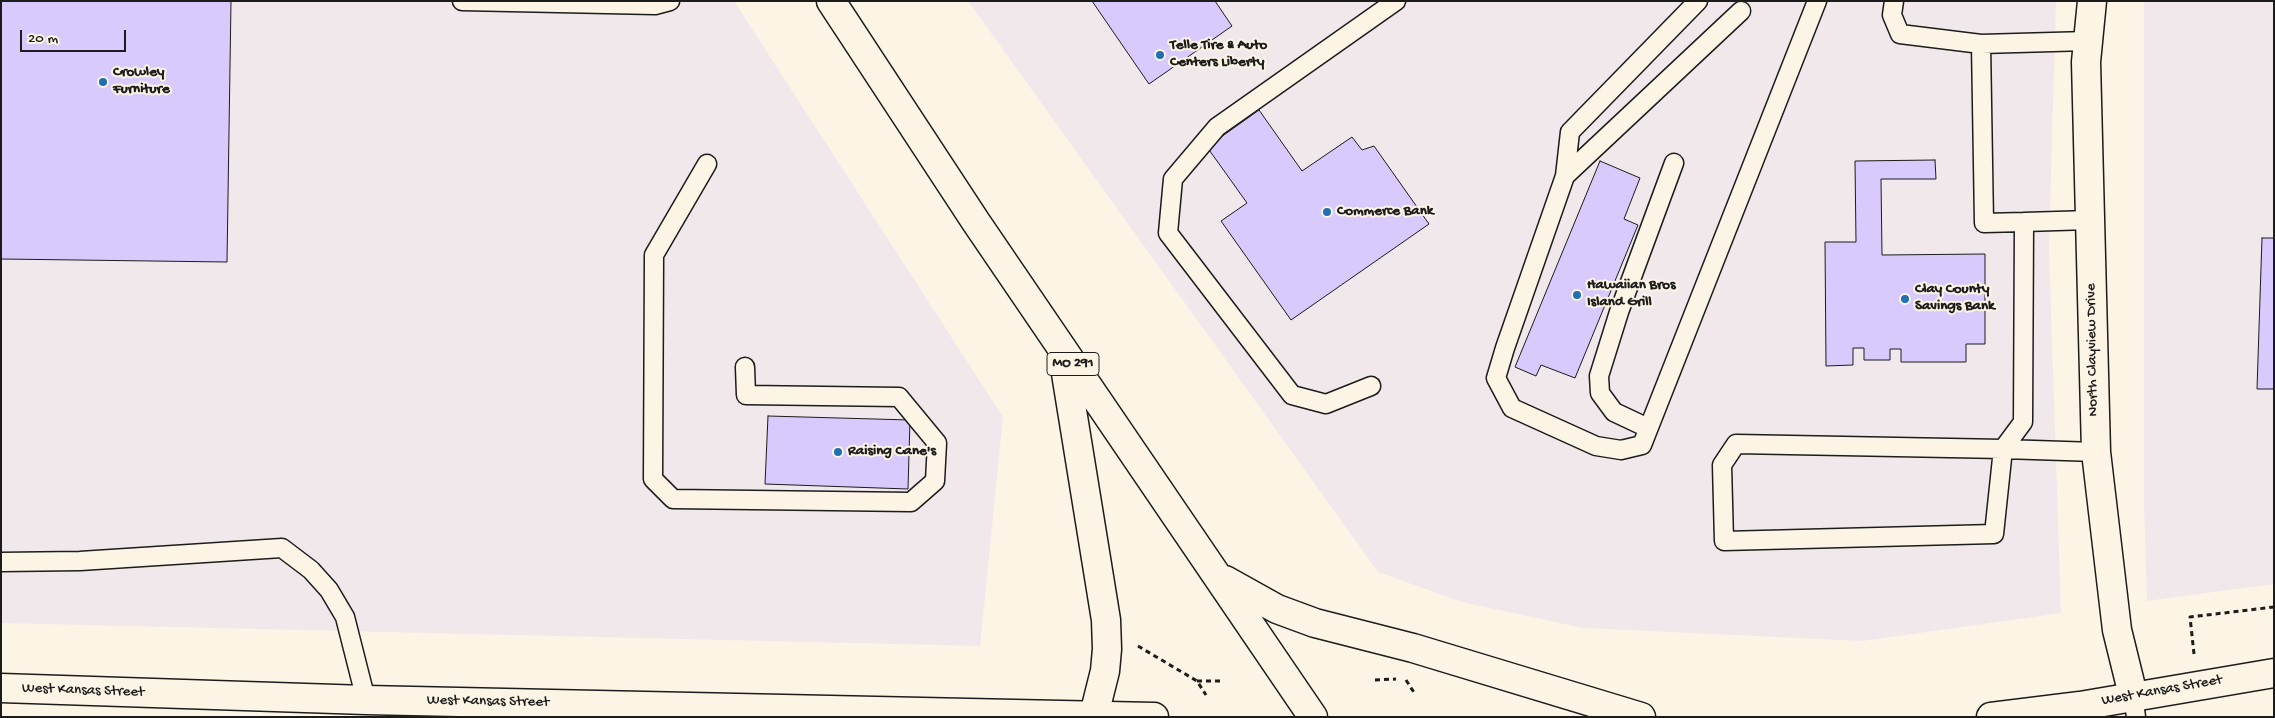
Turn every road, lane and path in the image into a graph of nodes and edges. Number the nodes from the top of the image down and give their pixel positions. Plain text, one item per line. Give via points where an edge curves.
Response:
1 (462, 1) edge
2 (670, 1) edge
3 (831, 1) edge
4 (1396, 1) edge
5 (1698, 1) edge
6 (1817, 1) edge
7 (1894, 1) edge
8 (2092, 1) edge
9 (1741, 11) dead end
10 (2088, 41) junction
11 (1981, 44) junction
12 (1674, 163) dead end
13 (707, 164) dead end
14 (1565, 176) junction
15 (2090, 220) junction
16 (2024, 222) junction
17 (1062, 346) junction
18 (745, 367) dead end
19 (1371, 386) dead end
20 (1648, 428) junction
21 (2003, 449) junction
22 (2096, 452) junction
23 (1, 562) edge
24 (1218, 576) junction
25 (2274, 607) edge
26 (2190, 617) dead end
27 (1133, 643) dead end
28 (2274, 672) edge
29 (1374, 680) dead end
30 (1197, 681) junction
31 (1223, 681) dead end
32 (1, 688) edge
33 (1415, 694) dead end
34 (1206, 695) dead end
35 (366, 700) junction
36 (2134, 706) edge
37 (1094, 715) junction
38 (1154, 717) edge
39 (1313, 717) edge
40 (1640, 717) edge
41 (1991, 717) edge

1 - 2 lane via 655,5
3 - 17 main road, MO 291
4 - 19 lane via 1217,127 1172,179 1168,233 1292,394 1326,404
5 - 14 lane via 1570,132
6 - 20 lane
7 - 11 lane via 1892,15 1900,34
8 - 10 main road, North Clayview Drive
9 - 14 lane
10 - 11 lane
10 - 15 main road, North Clayview Drive
11 - 16 lane via 1984,223
12 - 20 lane via 1599,376 1600,393 1614,412
13 - 18 lane via 654,255 653,478 673,499 881,502 911,502 935,481 937,443 899,398 746,394
14 - 20 lane via 1496,378 1512,408 1596,446 1621,450 1642,445
15 - 16 lane
15 - 22 main road, North Clayview Drive
16 - 21 lane via 2023,422
17 - 24 main road, MO 291
17 - 37 main road via 1106,620 1105,671
21 - 21 lane via 1736,444 1722,465 1724,541 1994,534
21 - 22 lane
22 - 36 main road, North Clayview Drive via 2117,630
23 - 35 lane via 80,561 282,548 311,570 329,590 345,617
24 - 39 main road, MO 291
24 - 40 main road via 1277,609 1315,623 1413,648
25 - 26 path
27 - 30 path
28 - 36 main road, West Kansas Street
29 - 33 path via 1405,679
30 - 31 path
30 - 34 path
32 - 35 main road, West Kansas Street
35 - 37 main road, West Kansas Street
36 - 41 main road, West Kansas Street via 2080,706
37 - 38 main road, West Kansas Street

